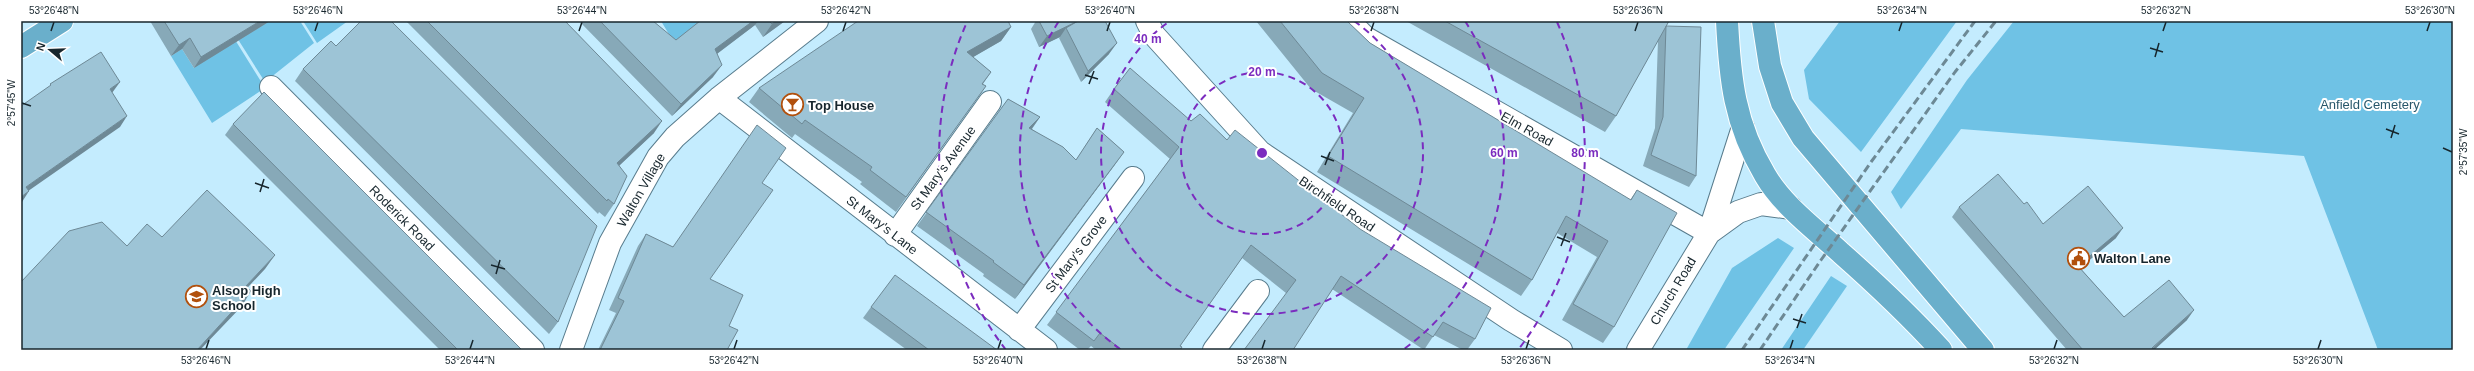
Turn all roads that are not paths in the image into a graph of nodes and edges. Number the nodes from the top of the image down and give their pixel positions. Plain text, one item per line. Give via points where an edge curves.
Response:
1 (62, 21) edge
2 (817, 21) edge
3 (1147, 21) edge
4 (1349, 21) edge
5 (1727, 21) edge
6 (1763, 21) edge
7 (21, 47) edge
8 (271, 86) dead end
9 (719, 98) junction
10 (990, 102) dead end
11 (659, 120) edge
12 (1743, 127) junction
13 (675, 137) junction
14 (1133, 178) dead end
15 (1791, 208) junction
16 (594, 227) edge
17 (1709, 233) junction
18 (895, 235) junction
19 (610, 243) junction
20 (1258, 291) dead end
21 (1019, 330) junction
22 (533, 350) edge
23 (571, 350) edge
24 (1046, 350) edge
25 (1214, 350) edge
26 (1561, 350) edge
27 (1638, 350) edge
28 (1941, 350) edge
29 (1983, 350) edge

1 - 7 highway
2 - 9 street, Walton Village
3 - 26 street, Birchfield Road via 1154,35 1260,152 1511,320
4 - 17 street, Elm Road via 1366,38
5 - 12 highway via 1730,80
6 - 29 highway via 1772,74 1782,103 1803,138
8 - 22 street, Roderick Road
9 - 13 street, Walton Village
9 - 18 street, St Mary's Lane
10 - 18 street, St Mary's Avenue
11 - 13 street
12 - 15 highway via 1765,176
12 - 17 street, Church Road
13 - 19 street, Walton Village via 658,156
14 - 21 street, St Mary's Grove
15 - 17 street, Church Road via 1761,204 1738,212
15 - 28 highway via 1856,266
16 - 19 street
17 - 27 street, Church Road
18 - 21 street, St Mary's Lane
19 - 23 street, Walton Village
20 - 25 street
21 - 24 street, St Mary's Lane

